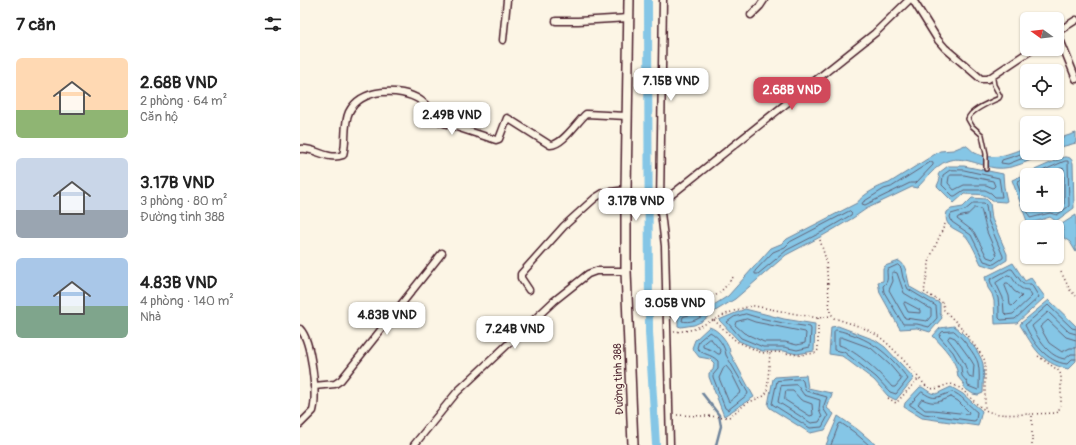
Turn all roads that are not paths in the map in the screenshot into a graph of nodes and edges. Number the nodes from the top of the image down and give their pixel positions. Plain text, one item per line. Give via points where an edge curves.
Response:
1 (507, 0) edge
2 (630, 0) edge
3 (663, 0) edge
4 (764, 0) edge
5 (909, 0) edge
6 (913, 0) edge
7 (751, 15) dead end
8 (629, 18) junction
9 (1076, 20) edge
10 (556, 21) dead end
11 (1064, 28) edge
12 (503, 40) dead end
13 (1064, 49) edge
14 (1022, 56) edge
15 (1076, 78) edge
16 (993, 79) dead end
17 (627, 116) junction
18 (300, 149) edge
19 (986, 169) dead end
20 (626, 190) junction
21 (660, 204) junction
22 (442, 254) dead end
23 (626, 271) junction
24 (529, 290) dead end
25 (300, 330) edge
26 (314, 386) junction
27 (300, 424) edge
28 (414, 445) edge
29 (633, 445) edge
30 (670, 445) edge

1 - 12 street
2 - 8 main road, Đường tỉnh 388
3 - 21 street
4 - 7 street
5 - 21 street via 875,34
6 - 14 street via 938,40 981,79 988,79
8 - 10 street
8 - 17 main road, Đường tỉnh 388
9 - 11 street
13 - 15 street
16 - 19 lane via 1000,96 975,110 968,119 982,135
17 - 18 street via 586,114 554,146 507,118 499,139 496,140 441,122 421,100 389,91 364,98 348,113 342,155 328,157 311,150
17 - 20 main road, Đường tỉnh 388
20 - 23 main road, Đường tỉnh 388
20 - 24 street via 599,195 564,226 521,274
21 - 30 street via 665,246
22 - 26 street via 341,380 335,384
23 - 28 street via 596,271 588,274 554,301 457,392
23 - 29 main road, Đường tỉnh 388
25 - 26 street via 307,341
26 - 27 street via 313,412

